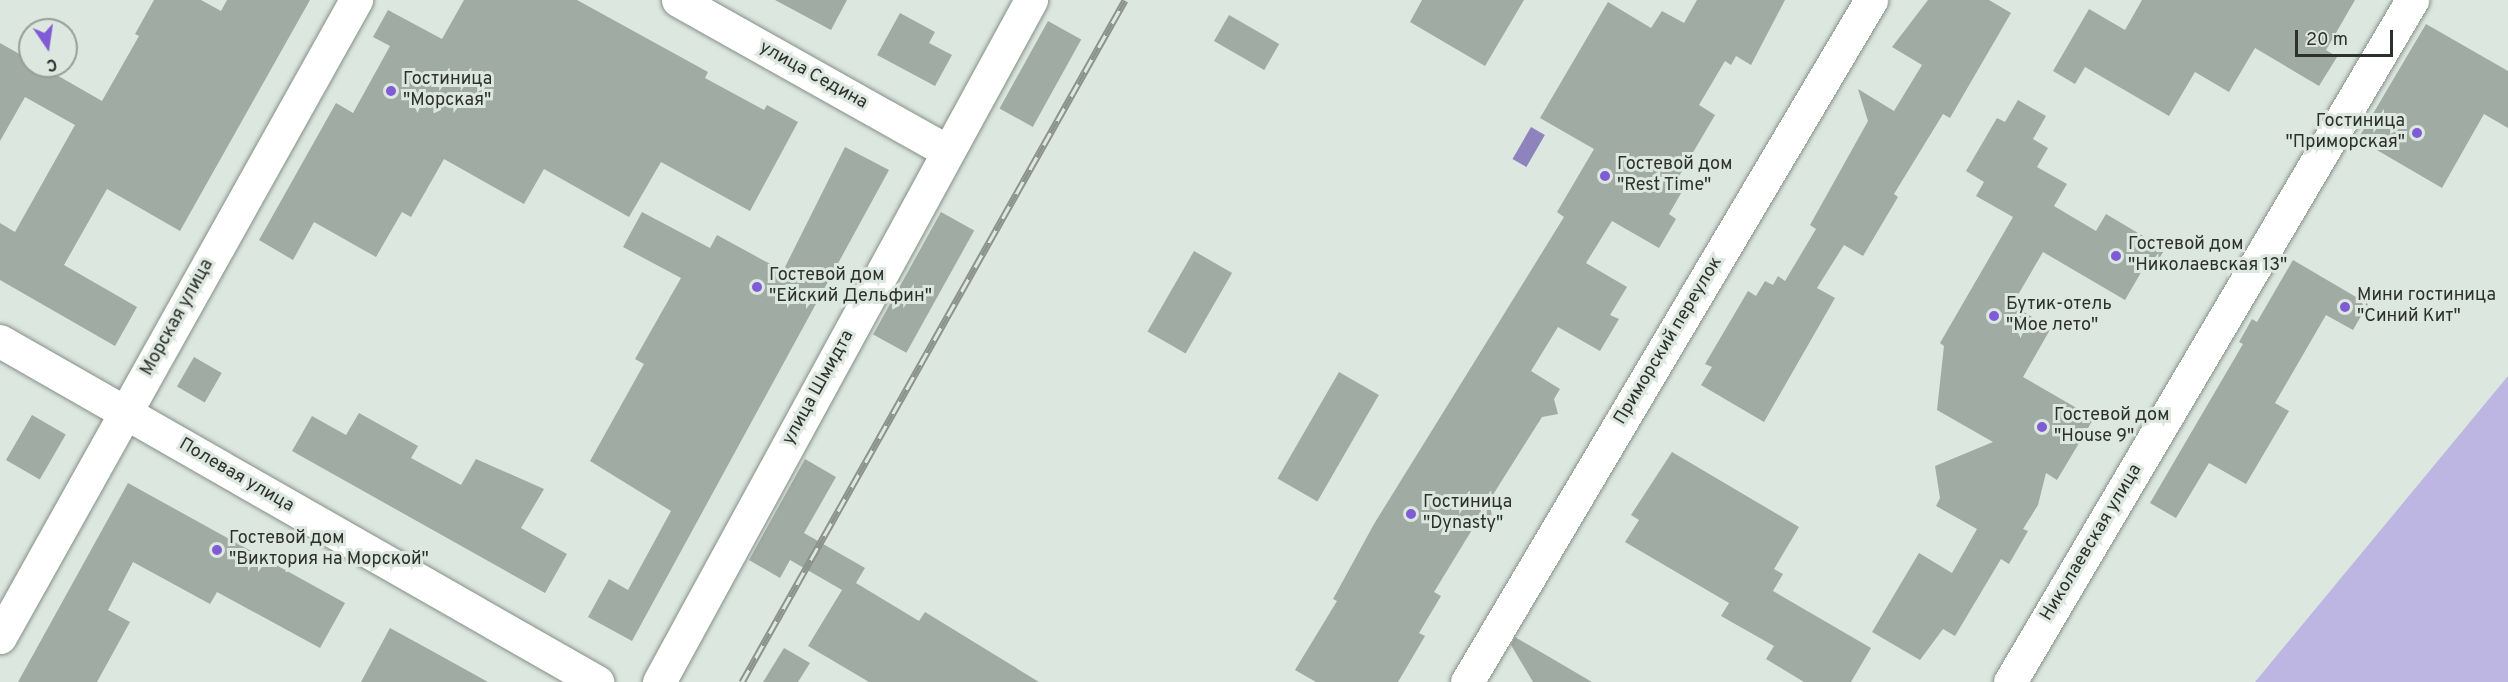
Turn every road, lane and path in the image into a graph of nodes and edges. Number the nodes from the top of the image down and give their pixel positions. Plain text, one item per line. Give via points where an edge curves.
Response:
1 (356, 0) edge
2 (678, 0) edge
3 (1031, 0) edge
4 (1871, 0) edge
5 (2412, 0) edge
6 (947, 151) junction
7 (0, 341) edge
8 (124, 413) junction
9 (0, 637) edge
10 (597, 682) edge
11 (659, 682) edge
12 (1467, 682) edge
13 (2010, 682) edge

1 - 8 street, Морская улица
2 - 6 street, улица Седина
3 - 6 street, улица Шмидта
4 - 12 street, Приморский переулок
5 - 13 street, Николаевская улица
6 - 11 street, улица Шмидта
7 - 8 street, Полевая улица
8 - 9 street, Морская улица
8 - 10 street, Полевая улица

